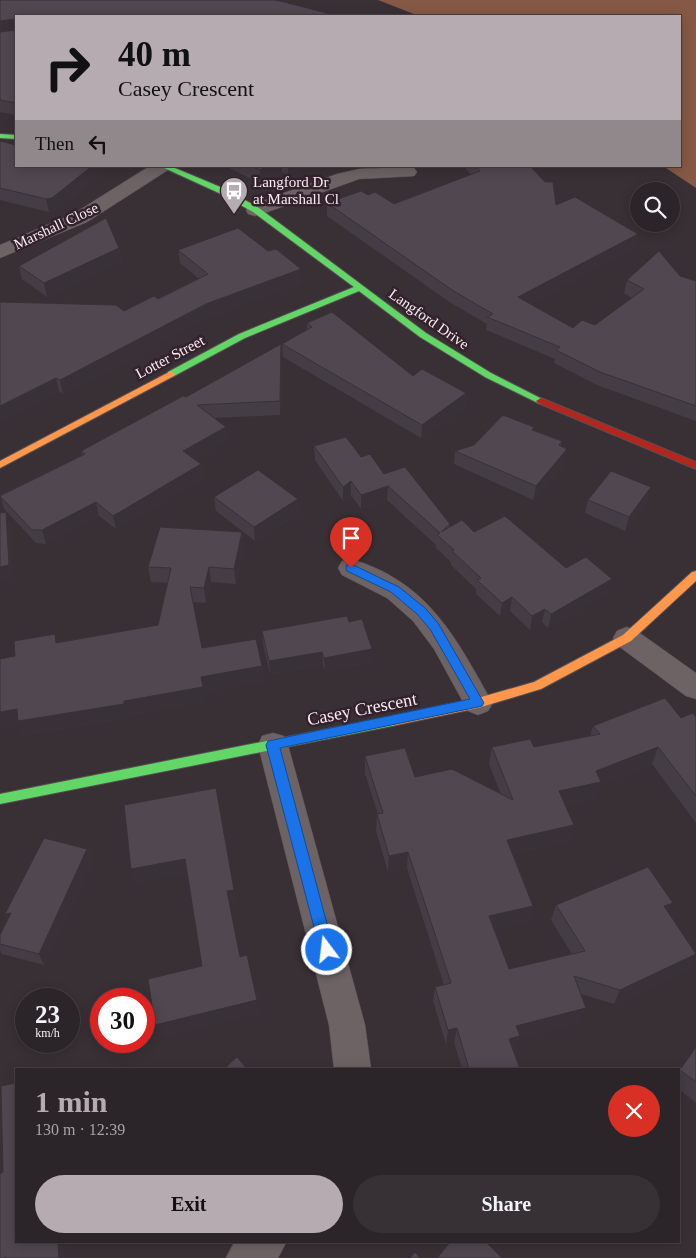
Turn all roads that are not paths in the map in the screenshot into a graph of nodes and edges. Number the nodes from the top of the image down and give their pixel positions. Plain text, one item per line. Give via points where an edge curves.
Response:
1 (0, 136) edge
2 (15, 137) edge
3 (160, 167) edge
4 (164, 167) edge
5 (408, 172) dead end
6 (255, 210) junction
7 (0, 252) edge
8 (360, 288) junction
9 (0, 465) edge
10 (696, 466) edge
11 (351, 568) dead end
12 (696, 575) edge
13 (627, 638) junction
14 (696, 688) edge
15 (478, 703) junction
16 (272, 745) junction
17 (0, 799) edge
18 (353, 1068) edge
19 (265, 1243) edge
20 (247, 1258) edge

1 - 2 street
3 - 7 street, Marshall Close via 80,218
4 - 6 street, Langford Drive via 222,191
5 - 6 street via 359,174
6 - 8 street, Langford Drive
8 - 9 street, Lotter Street via 242,336
8 - 10 street, Langford Drive via 422,335 518,392
11 - 15 street via 395,590 421,611 434,626
12 - 13 street, Casey Crescent
13 - 14 street
13 - 15 street, Casey Crescent via 537,686
15 - 16 street, Casey Crescent
16 - 17 street, Casey Crescent
16 - 18 street via 347,1025
19 - 20 street

